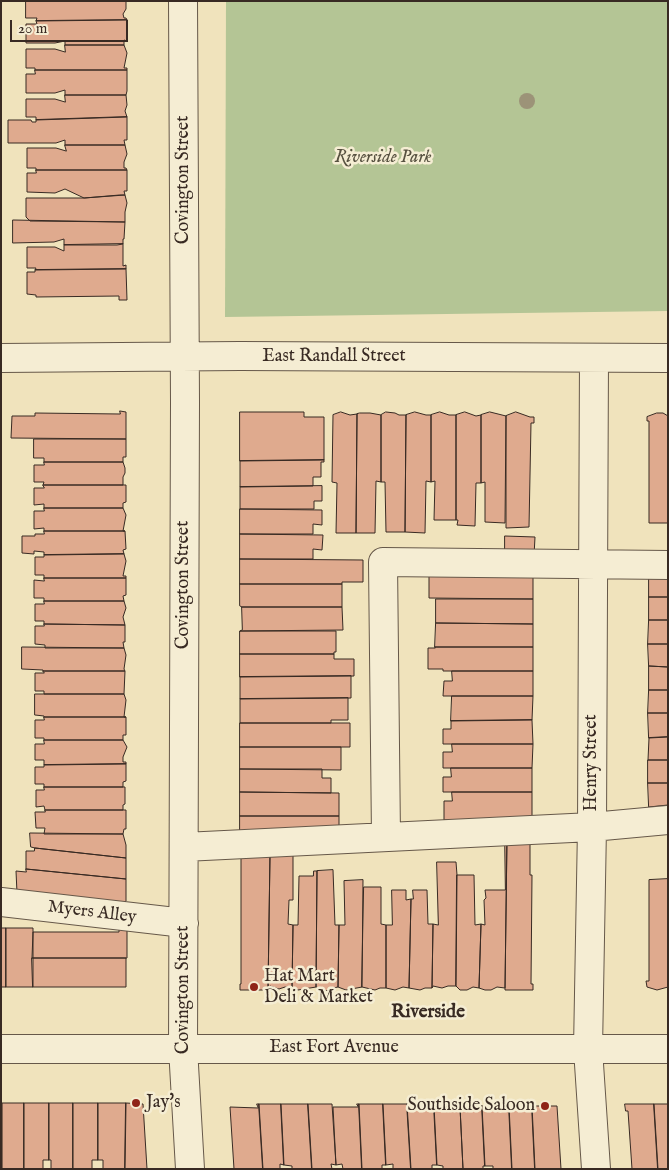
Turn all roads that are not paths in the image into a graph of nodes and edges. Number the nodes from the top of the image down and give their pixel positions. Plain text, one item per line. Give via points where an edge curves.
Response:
1 (183, 1) edge
2 (184, 356) junction
3 (1, 358) edge
4 (594, 358) junction
5 (668, 358) edge
6 (594, 565) junction
7 (668, 565) edge
8 (668, 820) edge
9 (592, 826) junction
10 (386, 837) junction
11 (184, 847) junction
12 (1, 902) edge
13 (184, 923) junction
14 (183, 1048) junction
15 (1, 1049) edge
16 (588, 1049) junction
17 (668, 1049) edge
18 (190, 1169) edge
19 (596, 1169) edge

1 - 2 street, Covington Street
2 - 3 street, East Randall Street
2 - 4 street, East Randall Street
2 - 11 street, Covington Street
4 - 5 street, East Randall Street
4 - 6 street, Henry Street
6 - 7 street
6 - 9 street, Henry Street
6 - 10 street via 383,562
8 - 9 street
9 - 10 street
9 - 16 street, Henry Street
10 - 11 street
11 - 13 street, Covington Street
12 - 13 street, Myers Alley
13 - 14 street, Covington Street
14 - 15 street, East Fort Avenue
14 - 16 street, East Fort Avenue
14 - 18 street, Covington Street
16 - 17 street, East Fort Avenue
16 - 19 street, Henry Street

